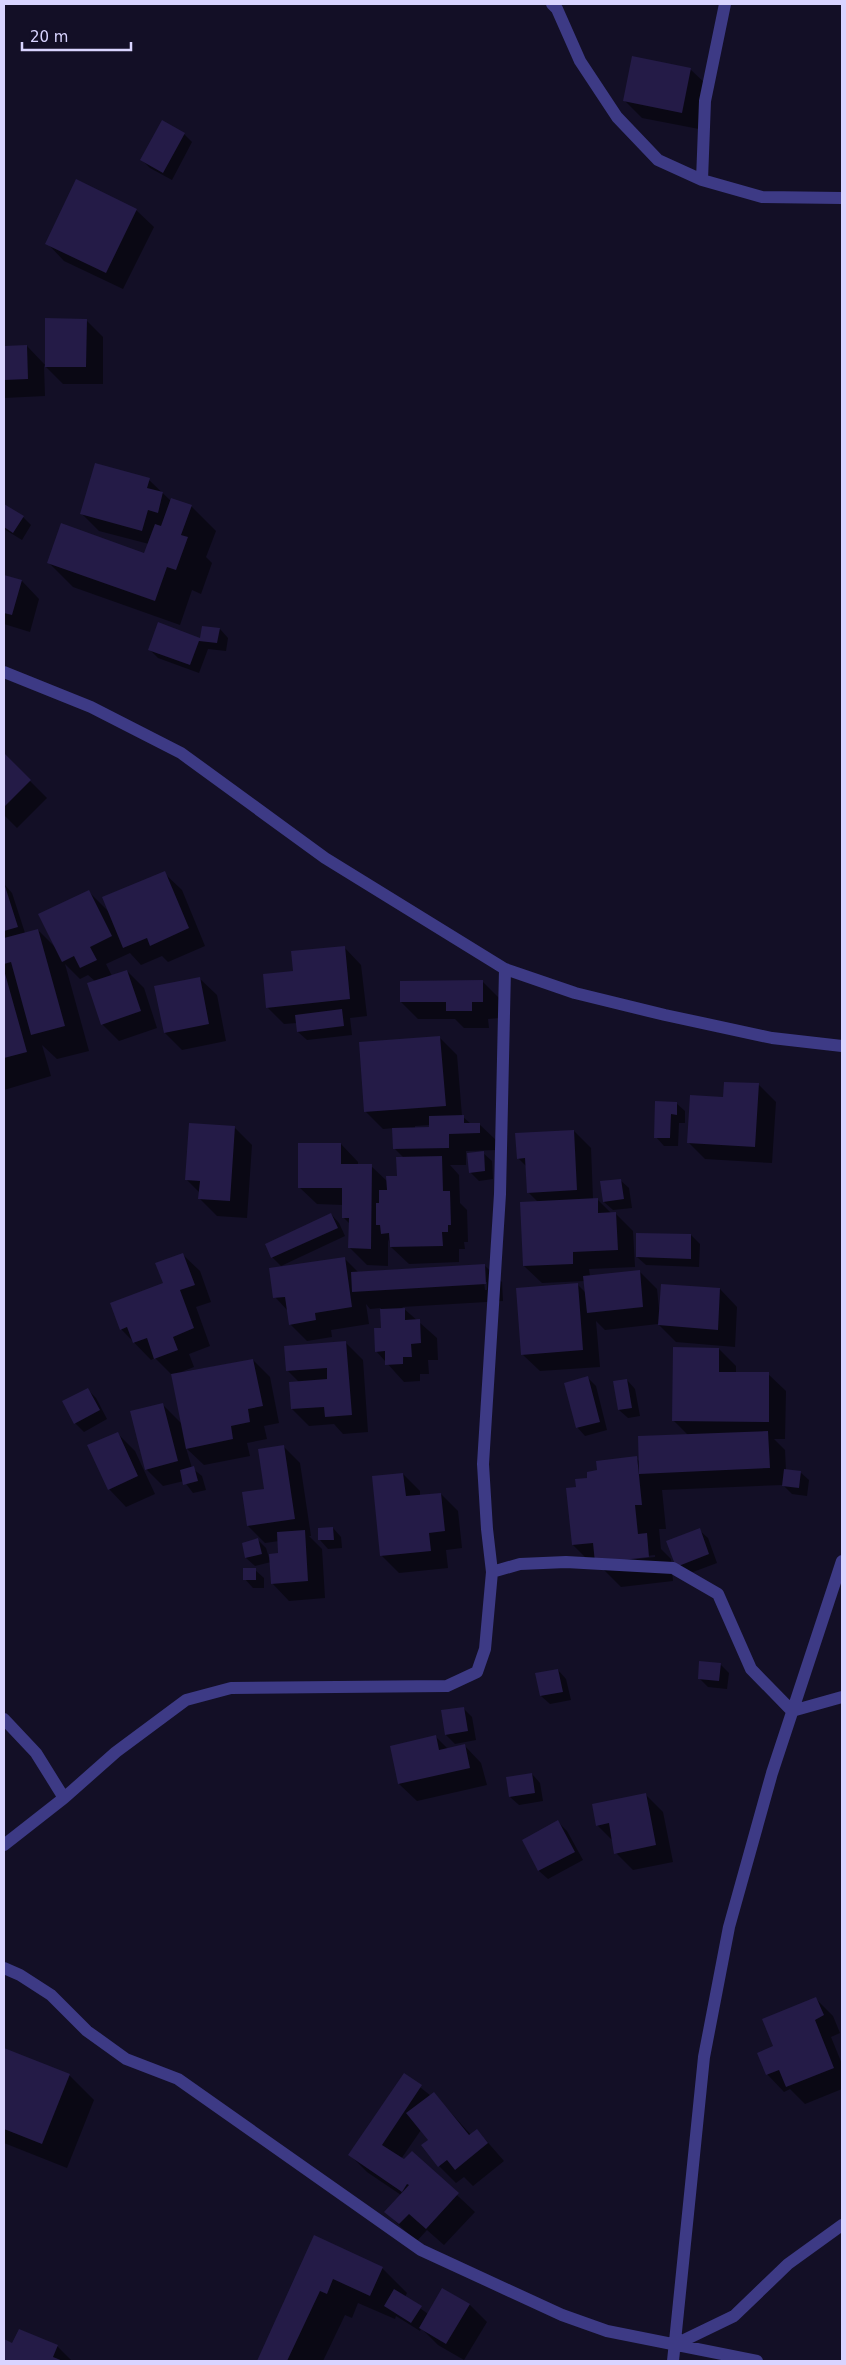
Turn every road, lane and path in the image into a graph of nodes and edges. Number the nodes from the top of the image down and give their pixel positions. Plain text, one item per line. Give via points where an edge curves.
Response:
1 (552, 4) edge
2 (725, 4) edge
3 (702, 180) junction
4 (842, 198) edge
5 (4, 672) edge
6 (505, 969) junction
7 (842, 1046) edge
8 (842, 1561) edge
9 (492, 1572) junction
10 (842, 1697) edge
11 (792, 1711) junction
12 (4, 1719) edge
13 (64, 1798) junction
14 (4, 1845) edge
15 (4, 1968) edge
16 (842, 2225) edge
17 (674, 2345) junction
18 (673, 2361) edge
19 (757, 2361) edge

1 - 3 street via 580,61 617,117 658,160
2 - 3 street via 705,101
3 - 4 street via 762,197
5 - 6 street via 91,707 181,753 326,858
6 - 7 street via 575,993 666,1015 772,1038
6 - 9 street via 500,1194 483,1464
8 - 11 street
9 - 11 street via 520,1564 566,1562 673,1568 718,1594 751,1669
9 - 13 street via 485,1649 477,1672 447,1686 231,1688 186,1700 116,1752
10 - 11 street
11 - 17 street via 729,1926 704,2057
12 - 13 street via 36,1753
13 - 14 street
15 - 17 street via 51,1994 87,2031 126,2059 178,2079 422,2250 607,2331
16 - 17 street via 788,2264 734,2316
17 - 18 street
17 - 19 street

